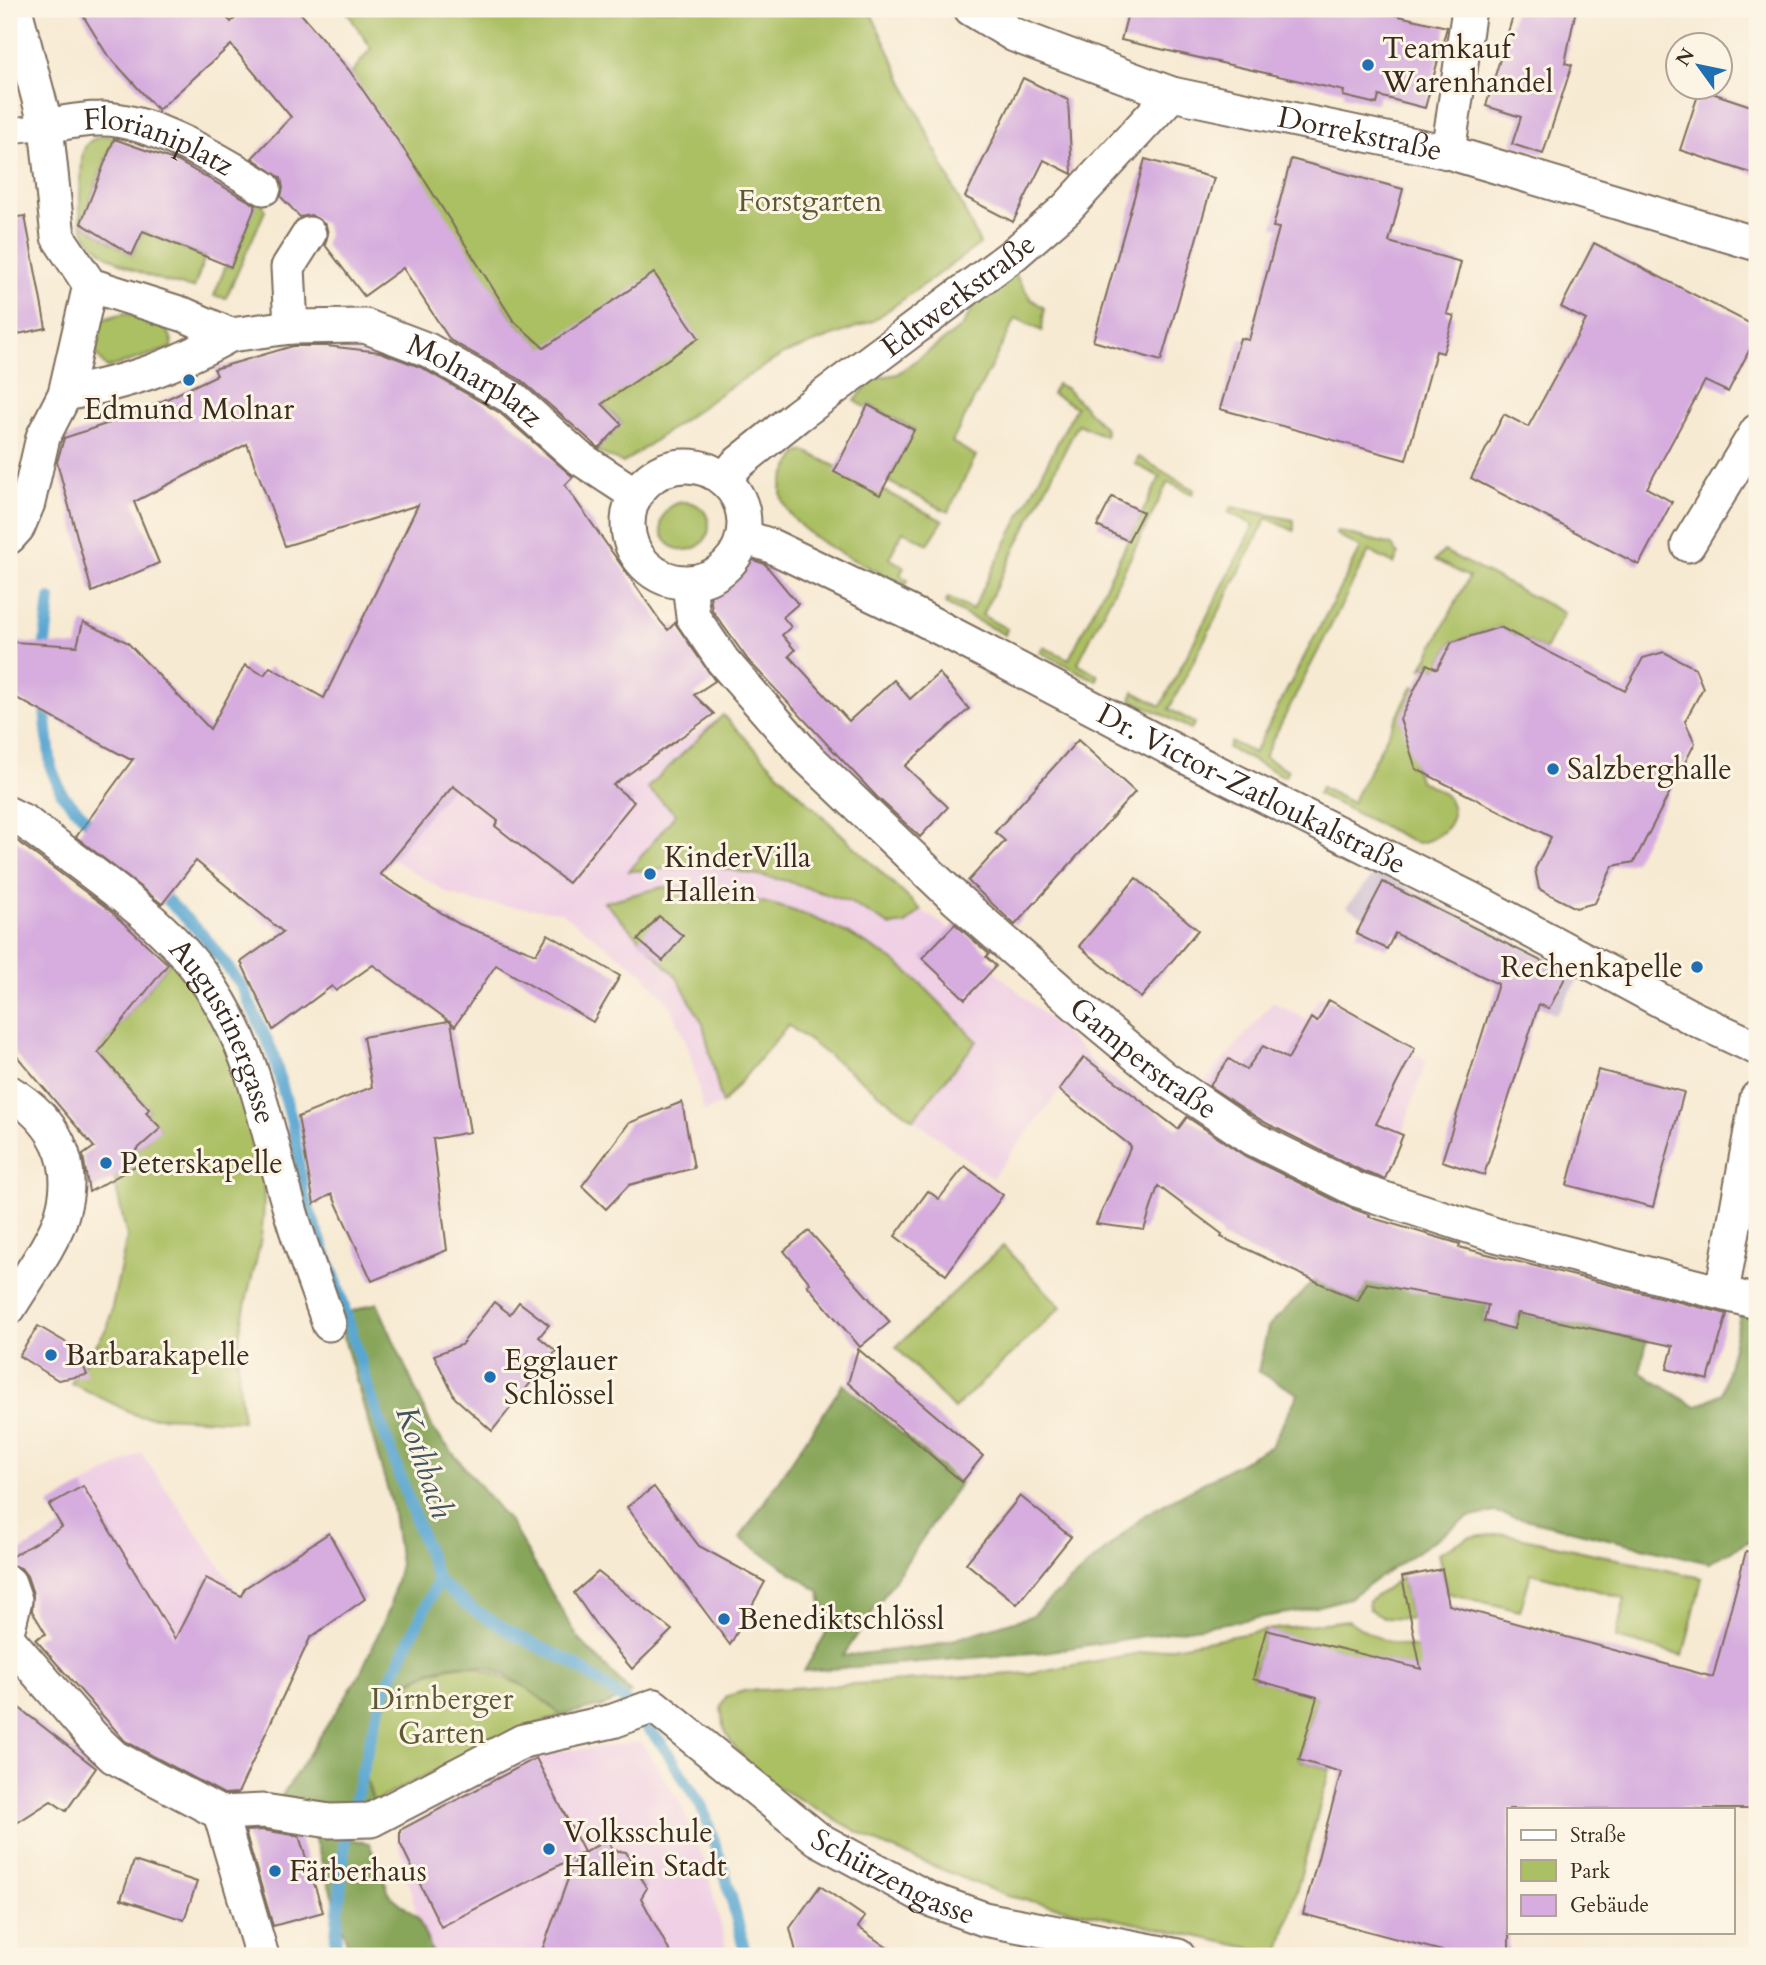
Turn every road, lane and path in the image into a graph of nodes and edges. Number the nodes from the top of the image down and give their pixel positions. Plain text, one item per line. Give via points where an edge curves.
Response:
1 (15, 9) edge
2 (971, 9) edge
3 (1469, 9) edge
4 (1172, 94) junction
5 (46, 126) junction
6 (9, 131) edge
7 (1448, 152) junction
8 (264, 188) dead end
9 (309, 234) dead end
10 (1757, 244) edge
11 (90, 285) junction
12 (291, 327) junction
13 (230, 335) junction
14 (65, 394) junction
15 (1757, 431) edge
16 (725, 480) junction
17 (636, 495) junction
18 (9, 537) edge
19 (744, 537) junction
20 (1688, 545) dead end
21 (689, 583) junction
22 (9, 814) edge
23 (1757, 1048) edge
24 (9, 1092) edge
25 (1757, 1098) edge
26 (1722, 1292) junction
27 (1757, 1302) edge
28 (9, 1308) edge
29 (329, 1324) dead end
30 (9, 1583) edge
31 (9, 1625) edge
32 (9, 1640) edge
33 (220, 1813) junction
34 (262, 1956) edge
35 (1178, 1956) edge

1 - 5 street, Florianiplatz
2 - 4 street, Dorrekstraße via 1014,35
3 - 7 street
4 - 7 street, Dorrekstraße
4 - 16 street, Edtwerkstraße via 1066,209 1014,254 797,416 736,465
5 - 6 street
5 - 8 street, Florianiplatz via 102,118 158,131
5 - 11 street, Florianiplatz via 58,237
7 - 10 street, Dorrekstraße
9 - 12 street via 288,267
11 - 13 street via 185,315
11 - 14 street
12 - 13 street, Molnarplatz
12 - 17 street, Molnarplatz via 365,326 428,350 511,397 578,457
13 - 14 street, Molnarplatz via 177,364 125,382
14 - 18 street via 43,437 28,503
15 - 20 street
16 - 17 street via 703,468 679,465 653,476
16 - 19 street via 737,494
17 - 21 street via 628,515 629,537 639,559 668,581
19 - 21 street via 719,573
19 - 23 street, Dr. Victor-Zatloukalstraße via 921,618
21 - 26 street, Gamperstraße via 693,617 723,661 806,756 956,899 1176,1086 1254,1139 1357,1190 1496,1235
22 - 29 street, Augustinergasse via 156,926 201,974 235,1026 255,1079 290,1212
24 - 28 street via 43,1116 62,1149 69,1184 62,1217
25 - 26 street
26 - 27 street, Gamperstraße
30 - 31 street via 15,1600
32 - 33 street via 114,1757
33 - 34 street
33 - 35 street, Schützengasse via 264,1811 330,1821 371,1820 523,1741 613,1721 654,1706 818,1839 929,1899 984,1919

